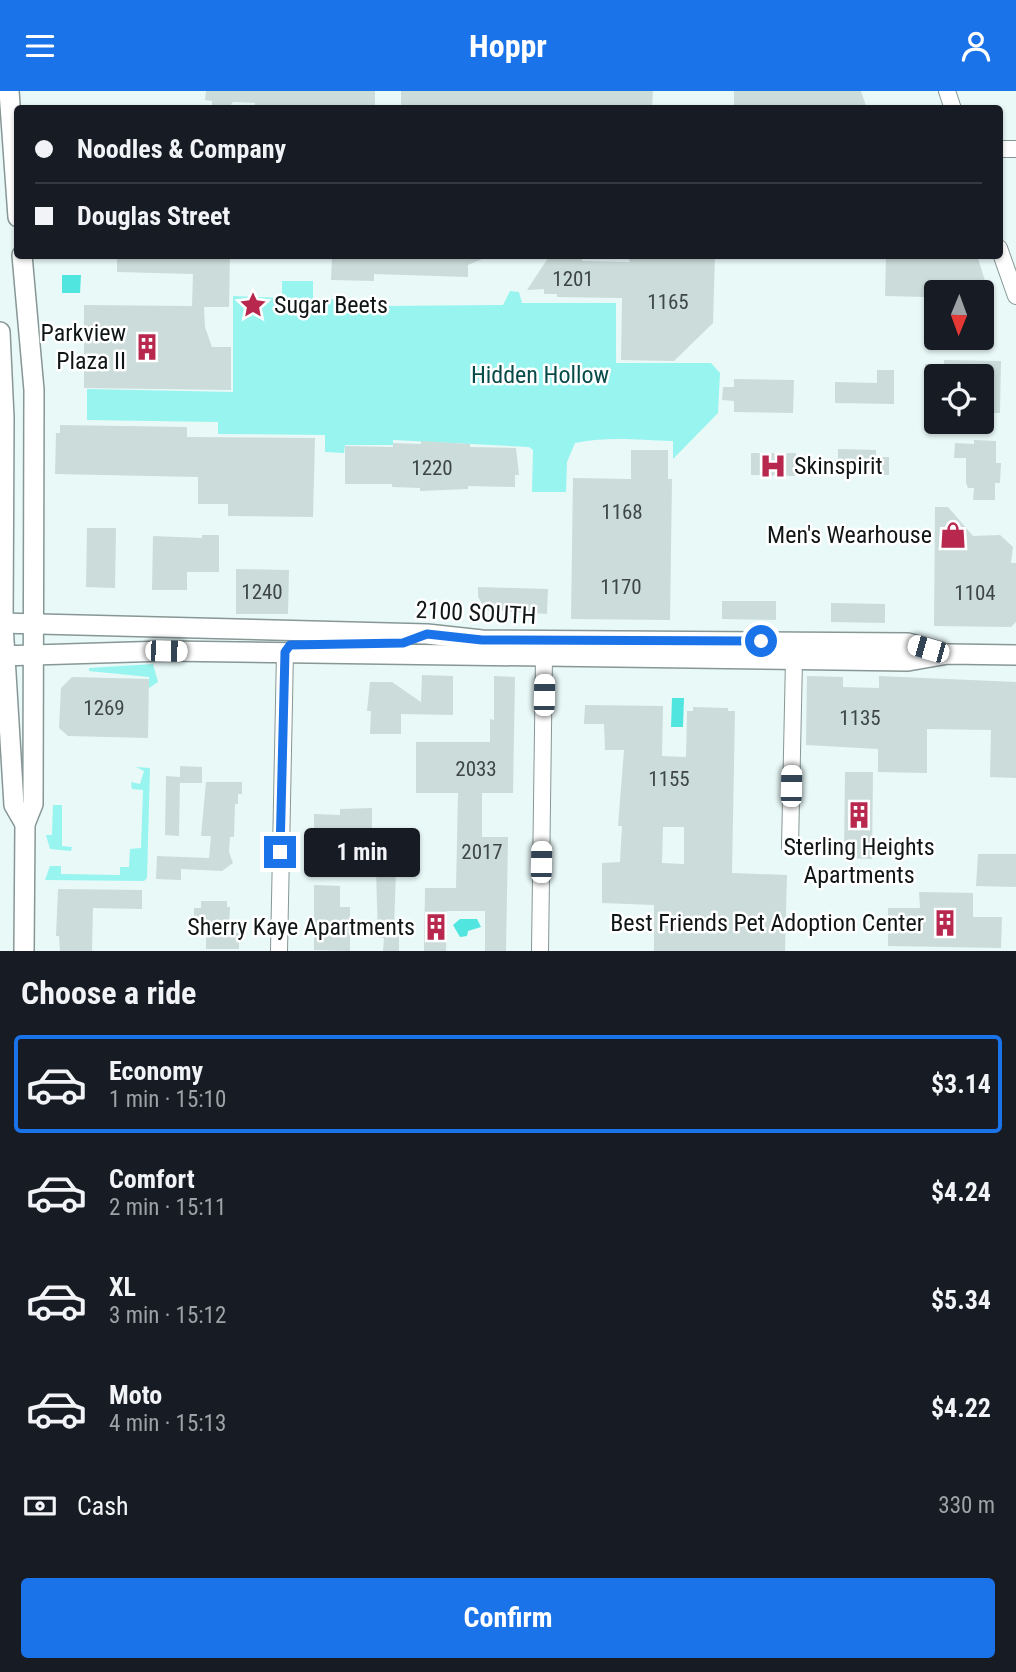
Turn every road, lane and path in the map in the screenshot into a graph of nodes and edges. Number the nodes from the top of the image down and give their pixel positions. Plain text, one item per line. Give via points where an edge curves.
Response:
1 (9, 91) edge
2 (9, 136) edge
3 (14, 181) edge
4 (22, 259) edge
5 (1003, 259) edge
6 (1016, 296) edge
7 (0, 332) edge
8 (1, 624) edge
9 (31, 626) junction
10 (427, 634) junction
11 (697, 640) junction
12 (285, 652) junction
13 (948, 654) junction
14 (32, 655) junction
15 (631, 655) junction
16 (1016, 655) edge
17 (2, 656) edge
18 (544, 656) junction
19 (794, 659) junction
20 (25, 824) junction
21 (790, 847) dead end
22 (24, 951) edge
23 (279, 951) edge
24 (540, 951) edge

1 - 2 main road
2 - 3 main road
4 - 9 main road via 34,390
5 - 6 street
7 - 8 main road via 4,418
8 - 9 main road, 2100 SOUTH
8 - 17 main road
9 - 10 main road, 2100 SOUTH
9 - 14 main road
10 - 11 main road, 2100 SOUTH via 482,640
10 - 12 main road via 403,643 297,642
11 - 13 main road, 2100 SOUTH via 908,643
11 - 15 main road via 690,648 642,648
12 - 14 main road, 2100 SOUTH
12 - 18 main road, 2100 SOUTH
12 - 23 street
13 - 16 main road, 2100 SOUTH
13 - 19 main road, 2100 SOUTH via 908,661
14 - 17 main road, 2100 SOUTH
14 - 20 main road via 33,804
15 - 18 main road, 2100 SOUTH
15 - 19 main road, 2100 SOUTH
17 - 20 main road via 14,805
18 - 24 street
19 - 21 street
20 - 22 main road

